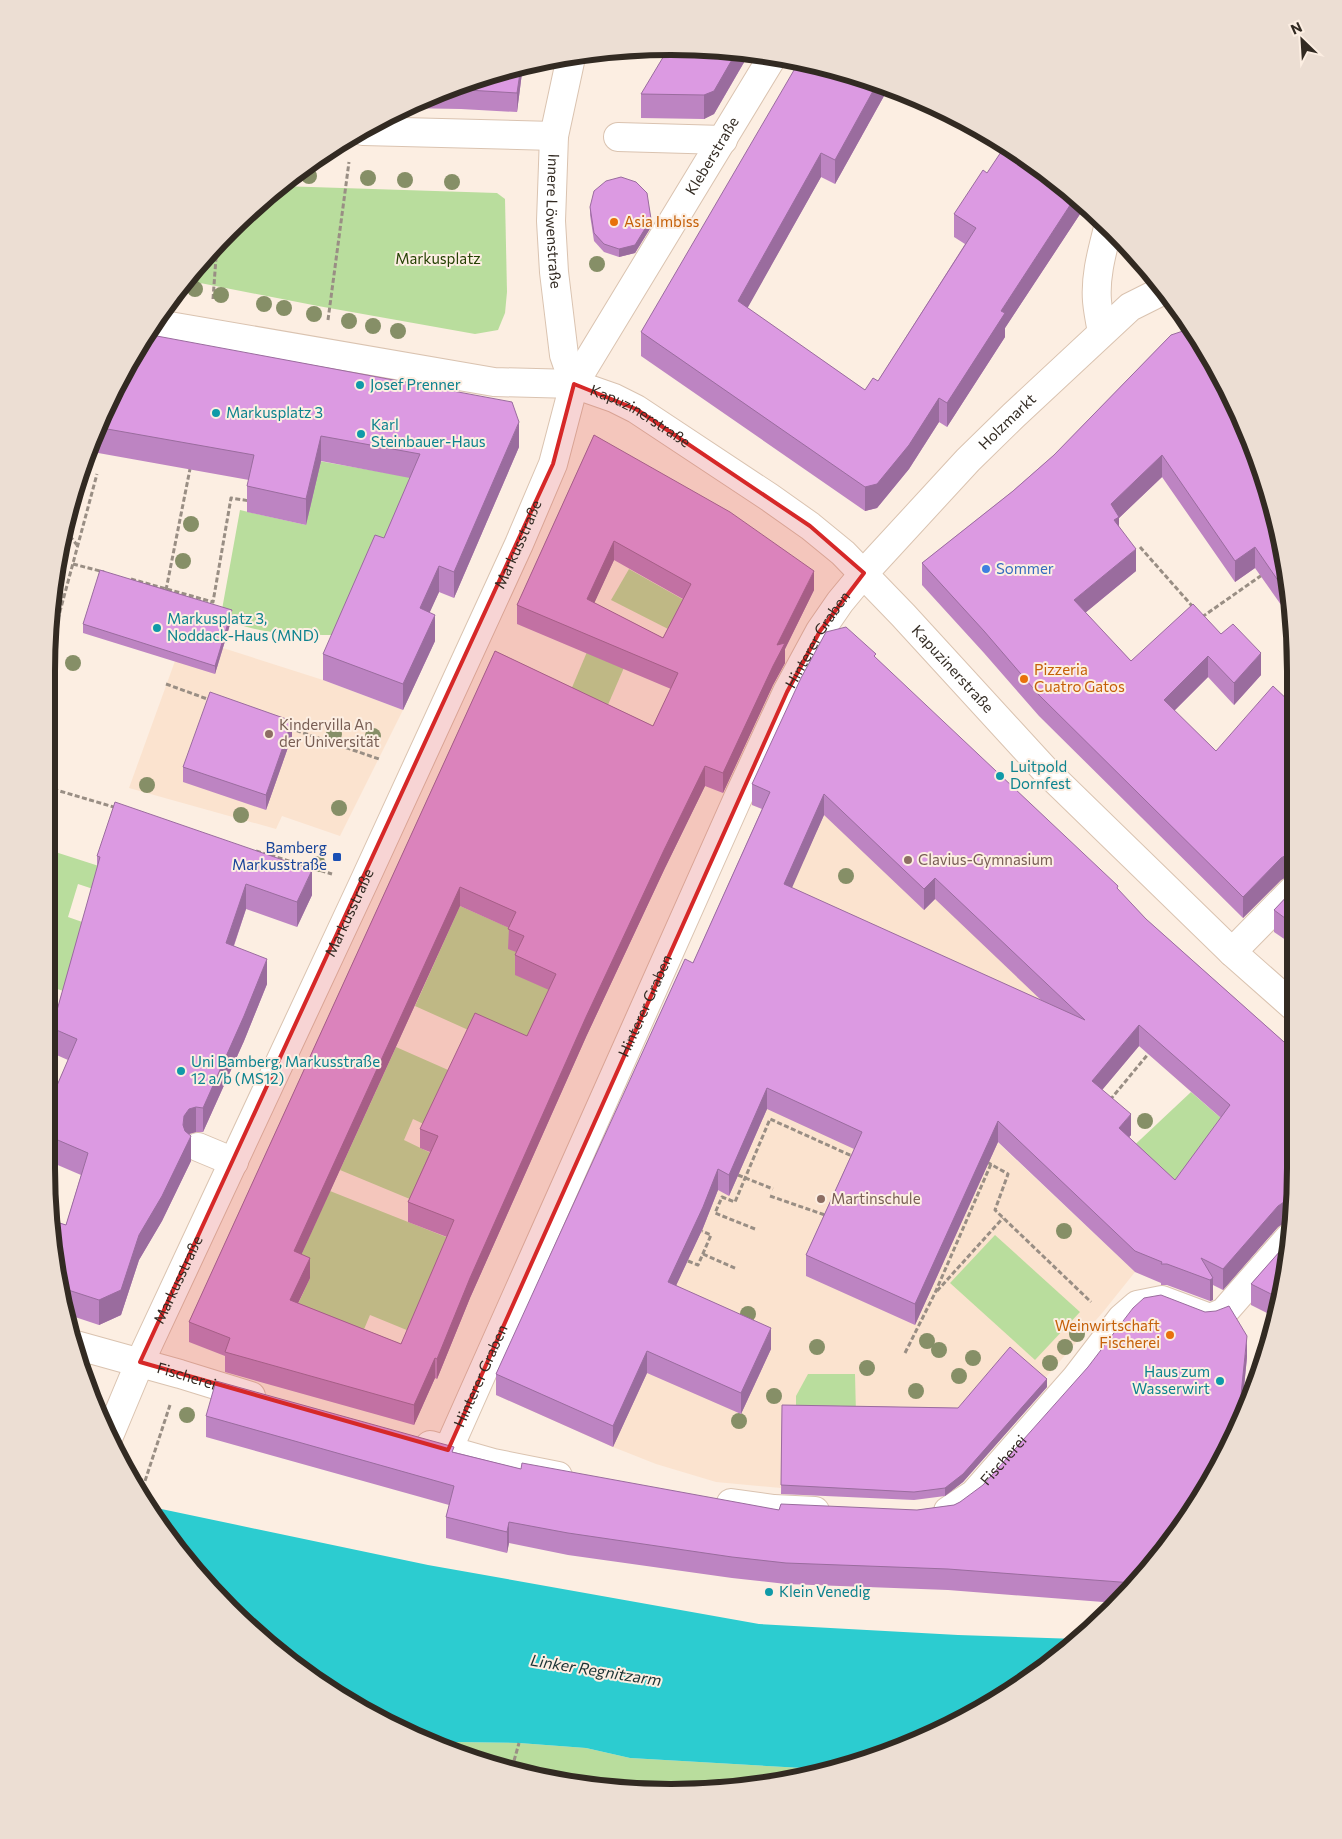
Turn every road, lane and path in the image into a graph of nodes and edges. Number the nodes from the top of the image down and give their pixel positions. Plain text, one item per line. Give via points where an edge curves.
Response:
1 (769, 63) edge
2 (570, 64) edge
3 (377, 130) edge
4 (554, 136) junction
5 (618, 137) dead end
6 (722, 140) junction
7 (350, 156) dead end
8 (1107, 235) edge
9 (216, 256) edge
10 (1158, 293) edge
11 (162, 325) edge
12 (1102, 332) junction
13 (211, 333) junction
14 (324, 352) junction
15 (574, 384) junction
16 (190, 469) edge
17 (97, 474) dead end
18 (250, 501) edge
19 (70, 537) edge
20 (78, 546) junction
21 (1140, 547) dead end
22 (73, 564) junction
23 (1266, 572) edge
24 (864, 573) junction
25 (110, 574) edge
26 (129, 579) edge
27 (167, 589) junction
28 (164, 598) edge
29 (57, 624) edge
30 (166, 684) dead end
31 (212, 700) edge
32 (287, 727) edge
33 (379, 759) dead end
34 (55, 790) edge
35 (120, 809) edge
36 (251, 849) edge
37 (364, 884) junction
38 (1287, 896) edge
39 (1232, 952) junction
40 (1287, 1001) edge
41 (1154, 1047) edge
42 (1107, 1103) edge
43 (198, 1147) dead end
44 (985, 1161) edge
45 (234, 1162) junction
46 (848, 1164) edge
47 (991, 1164) junction
48 (738, 1175) edge
49 (744, 1178) junction
50 (773, 1189) dead end
51 (770, 1196) dead end
52 (829, 1206) edge
53 (825, 1215) junction
54 (1003, 1218) junction
55 (822, 1223) edge
56 (755, 1229) dead end
57 (702, 1230) edge
58 (1282, 1246) edge
59 (703, 1254) junction
60 (688, 1261) edge
61 (737, 1269) dead end
62 (935, 1293) junction
63 (1096, 1306) dead end
64 (82, 1347) edge
65 (906, 1353) dead end
66 (140, 1362) junction
67 (276, 1403) edge
68 (170, 1404) dead end
69 (113, 1427) edge
70 (410, 1440) edge
71 (448, 1450) junction
72 (140, 1478) edge
73 (584, 1480) edge
74 (705, 1500) edge
75 (842, 1512) edge
76 (924, 1515) edge
77 (519, 1743) dead end
78 (513, 1763) edge

1 - 6 street, Kleberstraße
2 - 4 street, Innere Löwenstraße
3 - 4 street
4 - 15 street, Innere Löwenstraße via 551,221 554,272 564,355
5 - 6 street
6 - 15 street, Kleberstraße
7 - 14 path
8 - 12 street via 1097,301
9 - 13 path
10 - 12 street, Holzmarkt via 1130,307
11 - 13 street
12 - 24 street, Holzmarkt via 968,460
13 - 14 street
14 - 15 street via 494,382
15 - 24 street, Kapuzinerstraße via 636,409 810,526
15 - 37 street, Markusstraße via 553,464
16 - 27 path
17 - 20 path
18 - 27 path via 231,498 212,602
19 - 20 path
20 - 22 path
21 - 23 path via 1202,617
22 - 25 path
22 - 29 path
24 - 39 street, Kapuzinerstraße via 1046,771
24 - 71 street, Hinterer Graben via 820,631 788,692
26 - 27 path
27 - 28 path
30 - 31 path
32 - 33 path
34 - 35 path
36 - 37 path
37 - 45 street, Markusstraße
38 - 39 street
39 - 40 street, Kapuzinerstraße
41 - 42 path
43 - 45 street
44 - 47 path
45 - 66 street, Markusstraße
46 - 49 path via 852,1156 770,1118
47 - 54 path via 1008,1174 995,1210
47 - 62 path
48 - 49 path
49 - 50 path
49 - 56 path via 735,1202 722,1197 715,1213
51 - 53 path
52 - 53 path
53 - 55 path
54 - 62 path
54 - 63 path
57 - 59 path via 711,1235
58 - 76 street, Fischerei via 1224,1312 1210,1318 1162,1300 1137,1305 1122,1318 1076,1378 974,1494 951,1511
59 - 60 path via 698,1265
59 - 61 path
62 - 65 path
64 - 66 street, Fischerei
66 - 67 street, Fischerei
66 - 69 street, Markusstraße
68 - 72 path via 145,1480
70 - 71 street
71 - 73 street via 493,1463
74 - 75 street via 774,1509
77 - 78 path

